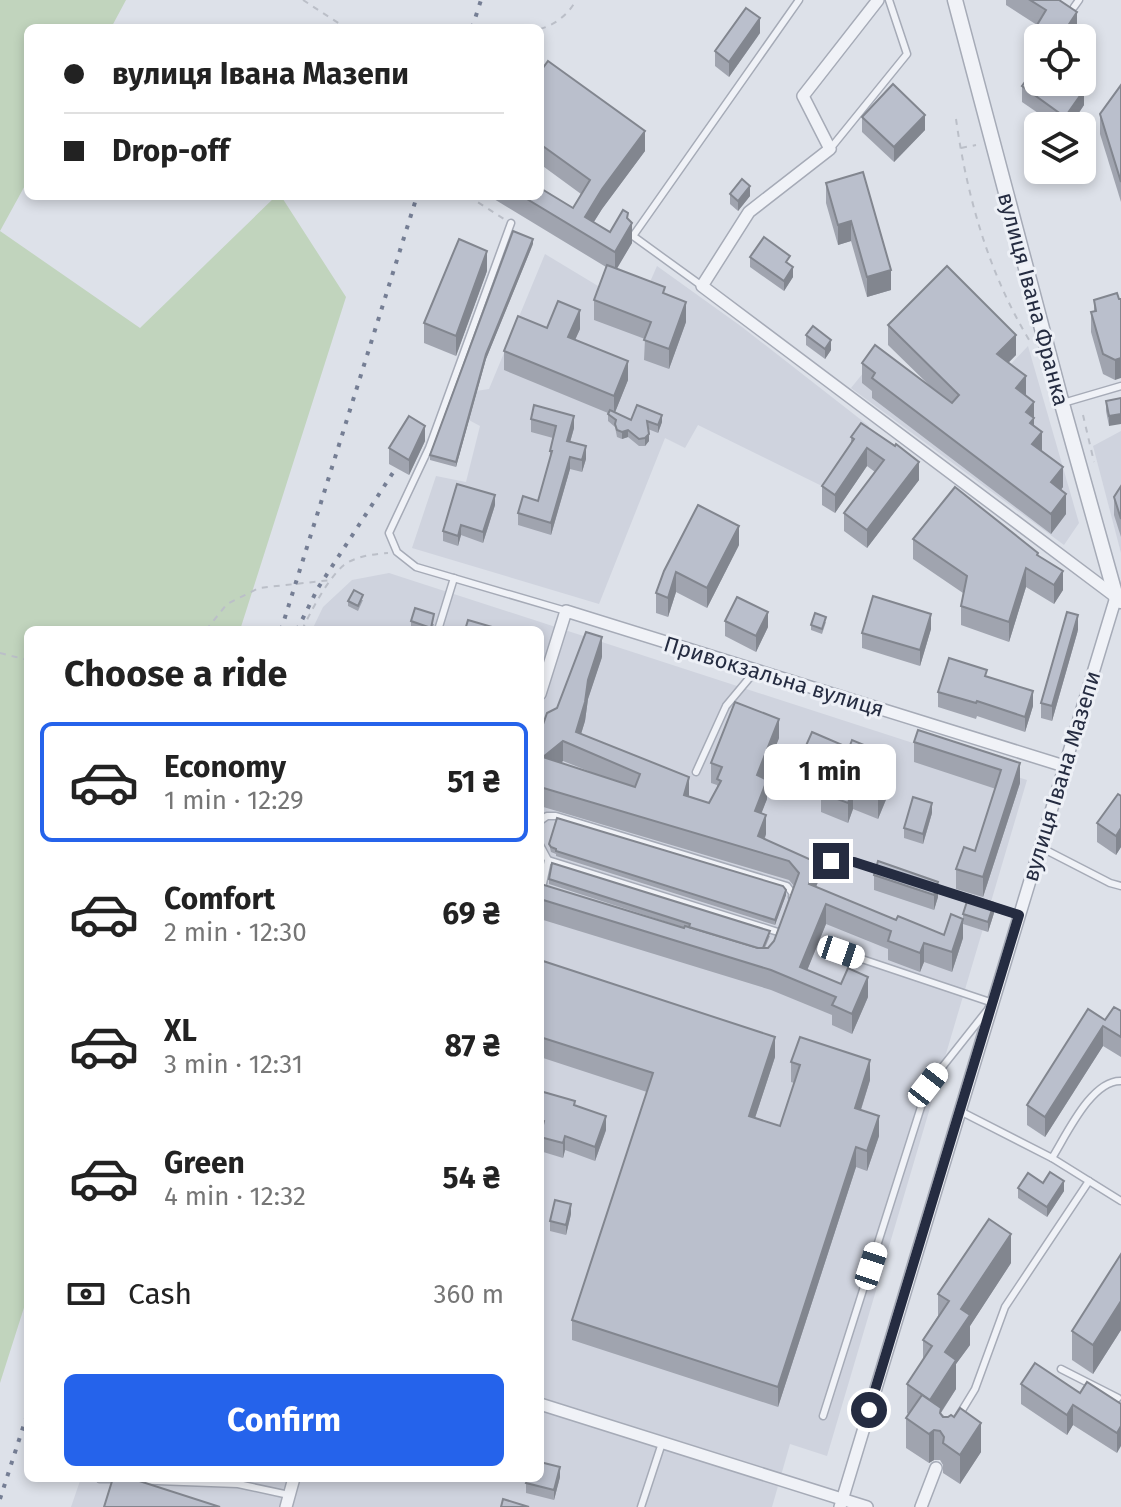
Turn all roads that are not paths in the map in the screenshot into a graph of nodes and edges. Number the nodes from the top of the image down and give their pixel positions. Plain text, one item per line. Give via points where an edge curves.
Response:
1 (799, 0) edge
2 (878, 0) edge
3 (889, 0) edge
4 (955, 0) edge
5 (1079, 0) edge
6 (1074, 7) edge
7 (830, 149) junction
8 (511, 223) road end
9 (702, 286) junction
10 (1121, 386) edge
11 (1062, 404) junction
12 (454, 578) junction
13 (1118, 599) edge
14 (566, 611) junction
15 (439, 626) edge
16 (756, 670) junction
17 (544, 681) edge
18 (1064, 766) junction
19 (696, 772) dead end
20 (544, 818) edge
21 (1040, 847) junction
22 (544, 852) edge
23 (548, 860) junction
24 (831, 861) dead end
25 (884, 872) edge
26 (544, 879) edge
27 (929, 886) edge
28 (1121, 886) edge
29 (544, 892) edge
30 (546, 895) edge
31 (788, 907) edge
32 (1019, 915) junction
33 (783, 920) edge
34 (778, 932) junction
35 (773, 945) edge
36 (841, 952) dead end
37 (993, 1003) junction
38 (1121, 1081) edge
39 (960, 1111) junction
40 (1052, 1158) junction
41 (1089, 1181) junction
42 (1121, 1201) edge
43 (1061, 1369) dead end
44 (1120, 1397) edge
45 (544, 1405) edge
46 (823, 1416) dead end
47 (950, 1430) edge
48 (662, 1443) junction
49 (936, 1468) dead end
50 (183, 1482) edge
51 (288, 1501) edge
52 (841, 1504) edge
53 (641, 1507) edge
54 (867, 1507) edge
55 (921, 1507) edge

1 - 9 lane via 633,236
2 - 7 street via 803,96
3 - 7 lane via 907,54
4 - 11 street, вулиця Івана Франка
5 - 6 lane
7 - 9 street via 749,212
8 - 12 lane via 429,448 389,533 397,552 416,567
9 - 13 street
10 - 11 lane
11 - 13 street, вулиця Івана Франка
12 - 14 lane
12 - 15 lane
13 - 18 street, вулиця Івана Мазепи
14 - 16 street, Привокзальна вулиця
14 - 17 street
16 - 18 street, Привокзальна вулиця
16 - 19 lane via 726,706
18 - 21 street, вулиця Івана Мазепи
20 - 31 lane via 556,816 787,886 793,894
21 - 28 lane
21 - 32 street, вулиця Івана Мазепи
22 - 23 lane
23 - 26 lane
23 - 34 lane
24 - 25 lane
27 - 32 lane
29 - 30 lane
32 - 37 street, вулиця Івана Мазепи
33 - 34 lane
34 - 35 lane
36 - 37 lane
37 - 39 street, вулиця Івана Мазепи
37 - 46 lane via 928,1085
38 - 40 lane via 1101,1087 1091,1097
39 - 40 lane
39 - 52 street, вулиця Івана Мазепи
40 - 41 lane
41 - 42 lane
41 - 47 lane via 1005,1307 975,1389
43 - 44 lane
45 - 48 street
48 - 52 street
48 - 53 lane
49 - 55 street
50 - 51 lane via 238,1484
52 - 54 street

